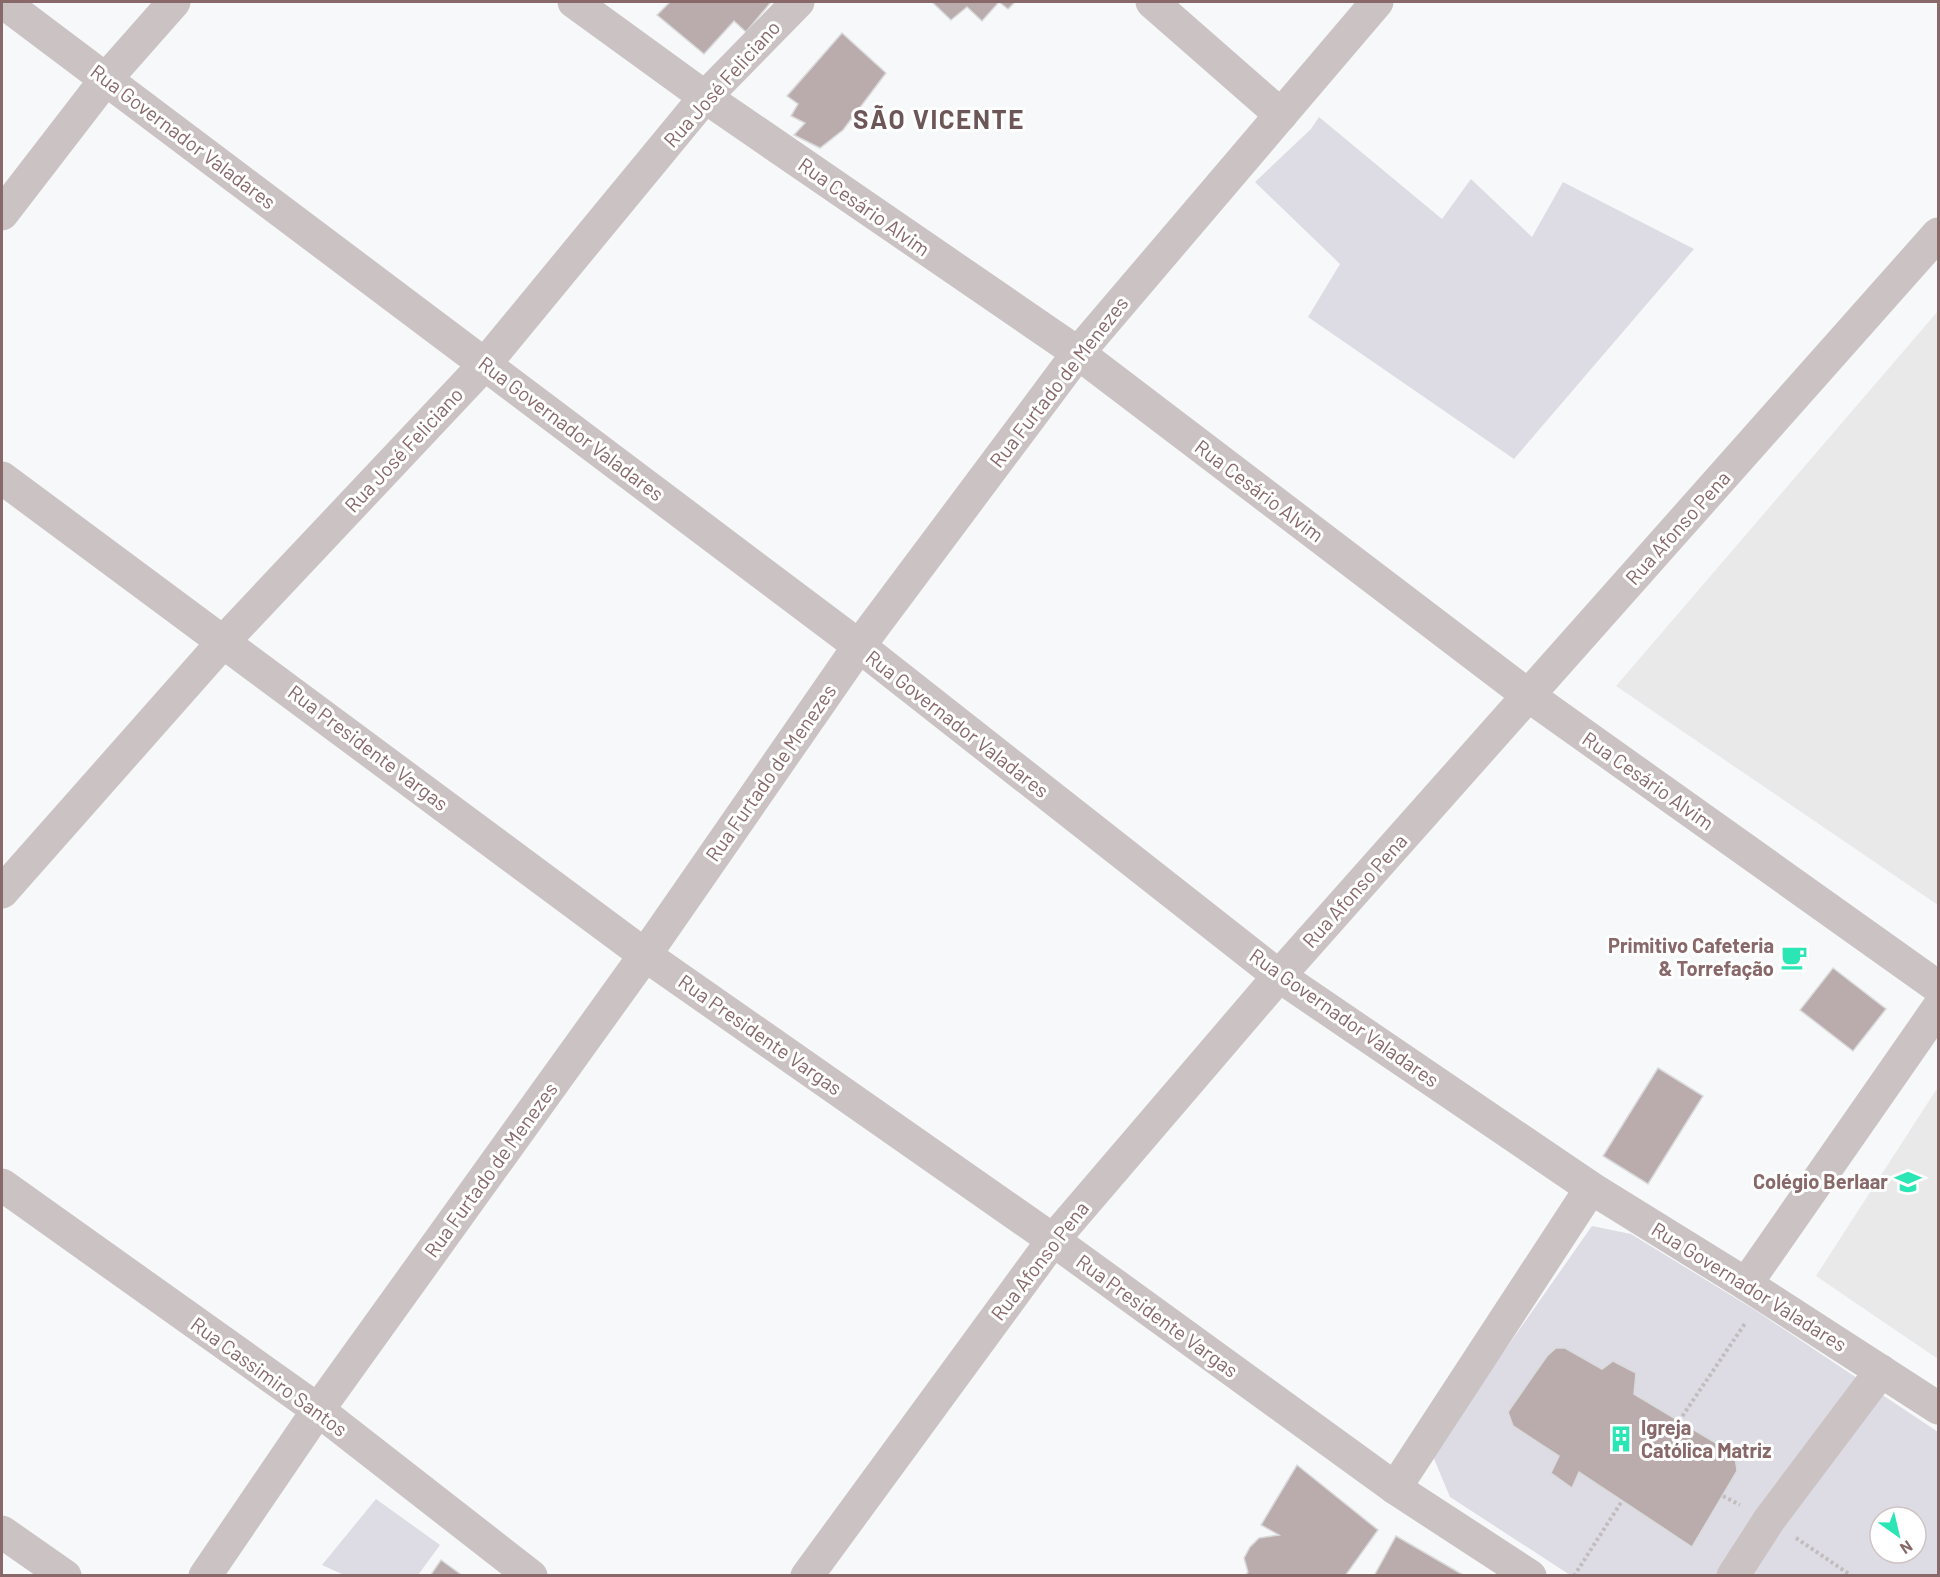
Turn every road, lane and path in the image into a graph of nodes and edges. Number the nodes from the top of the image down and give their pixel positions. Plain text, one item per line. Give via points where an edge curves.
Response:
1 (3, 2) edge
2 (174, 2) edge
3 (574, 2) edge
4 (798, 2) edge
5 (1152, 2) edge
6 (1377, 2) edge
7 (106, 79) junction
8 (705, 97) junction
9 (1281, 115) junction
10 (2, 214) edge
11 (1938, 234) edge
12 (1078, 353) junction
13 (485, 364) junction
14 (2, 478) edge
15 (224, 641) junction
16 (859, 646) junction
17 (1529, 696) junction
18 (2, 892) edge
19 (645, 955) junction
20 (1279, 976) junction
21 (1938, 987) edge
22 (1938, 1008) edge
23 (2, 1185) edge
24 (1591, 1188) junction
25 (1053, 1240) junction
26 (1755, 1289) junction
27 (1881, 1371) junction
28 (1938, 1408) edge
29 (318, 1410) junction
30 (1679, 1421) dead end
31 (1395, 1488) junction
32 (1623, 1501) dead end
33 (1769, 1520) junction
34 (2, 1532) edge
35 (65, 1575) edge
36 (205, 1575) edge
37 (531, 1575) edge
38 (807, 1575) edge
39 (1530, 1575) edge
40 (1574, 1575) edge
41 (1733, 1575) edge
42 (1852, 1575) edge

1 - 7 street, Rua Governador Valadares
2 - 7 street
3 - 8 street, Rua Cesário Alvim
4 - 8 street, Rua José Feliciano
5 - 9 street
6 - 9 street, Rua Furtado de Menezes
7 - 10 street
7 - 13 street, Rua Governador Valadares
8 - 12 street, Rua Cesário Alvim
8 - 13 street, Rua José Feliciano
9 - 12 street, Rua Furtado de Menezes
11 - 17 street, Rua Afonso Pena
12 - 16 street, Rua Furtado de Menezes
12 - 17 street, Rua Cesário Alvim
13 - 15 street, Rua José Feliciano
13 - 16 street, Rua Governador Valadares
14 - 15 street, Rua Presidente Vargas
15 - 18 street, Rua José Feliciano
15 - 19 street, Rua Presidente Vargas
16 - 19 street, Rua Furtado de Menezes
16 - 20 street, Rua Governador Valadares
17 - 20 street, Rua Afonso Pena
17 - 21 street, Rua Cesário Alvim
19 - 25 street, Rua Presidente Vargas
19 - 29 street, Rua Furtado de Menezes
20 - 24 street, Rua Governador Valadares
20 - 25 street, Rua Afonso Pena
22 - 26 street
23 - 29 street, Rua Cassimiro Santos
24 - 26 street, Rua Governador Valadares
24 - 31 street
25 - 31 street, Rua Presidente Vargas
25 - 38 street, Rua Afonso Pena
26 - 27 street, Rua Governador Valadares
26 - 30 path
27 - 28 street, Rua Governador Valadares
27 - 33 street
29 - 36 street, Rua Furtado de Menezes
29 - 37 street, Rua Cassimiro Santos
31 - 39 street, Rua Presidente Vargas
32 - 40 path
33 - 41 street
33 - 42 path
34 - 35 street

